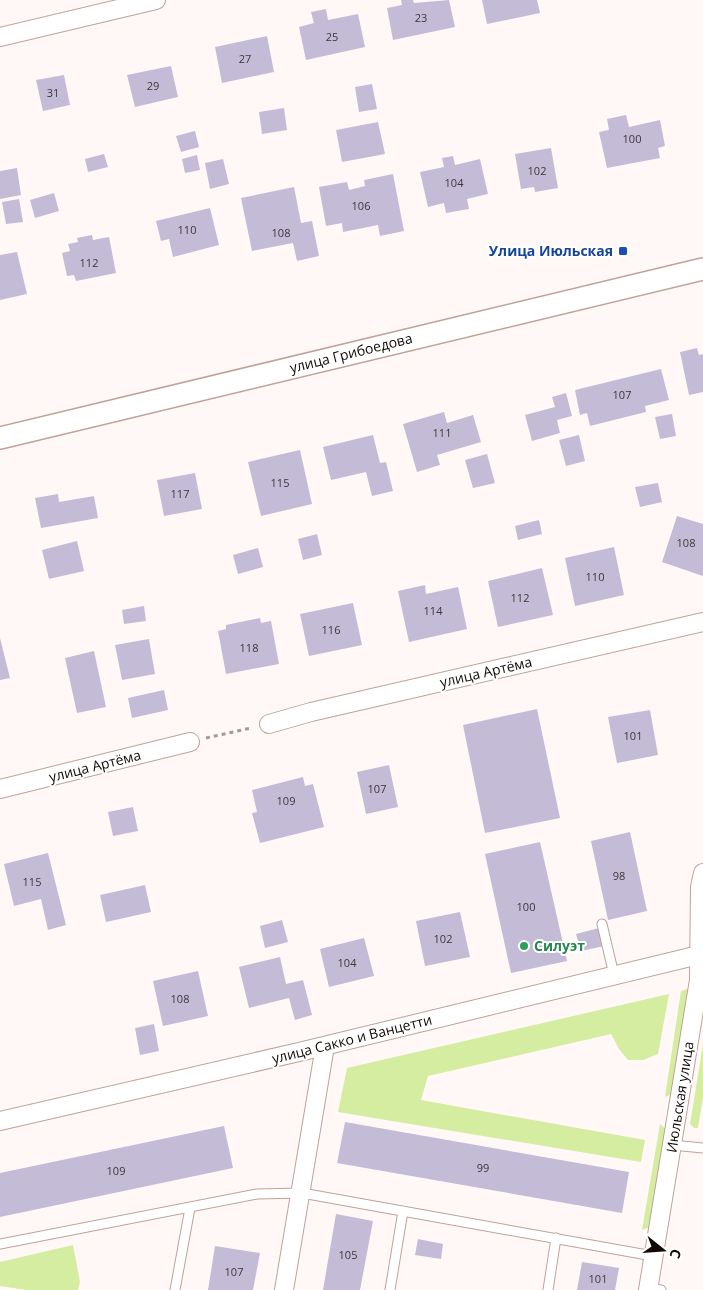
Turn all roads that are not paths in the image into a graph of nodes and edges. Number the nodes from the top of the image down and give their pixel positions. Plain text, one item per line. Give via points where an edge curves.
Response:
1 (156, 0) edge
2 (0, 37) edge
3 (703, 268) edge
4 (0, 438) edge
5 (703, 622) edge
6 (269, 724) road end
7 (190, 742) road end
8 (0, 789) edge
9 (703, 873) edge
10 (602, 924) dead end
11 (701, 955) edge
12 (614, 975) junction
13 (325, 1046) junction
14 (0, 1121) edge
15 (672, 1145) junction
16 (703, 1148) edge
17 (302, 1193) junction
18 (190, 1208) junction
19 (404, 1211) junction
20 (556, 1238) junction
21 (0, 1244) edge
22 (653, 1256) junction
23 (652, 1289) edge
24 (175, 1290) edge
25 (284, 1290) edge
26 (390, 1290) edge
27 (548, 1290) edge

1 - 2 street
3 - 4 street, улица Грибоедова
5 - 6 street, улица Артёма
7 - 8 street, улица Артёма
9 - 11 street, Июльская улица via 700,888
10 - 12 lane
11 - 12 street, улица Сакко и Ванцетти
11 - 15 street, Июльская улица
12 - 13 street, улица Сакко и Ванцетти
13 - 14 street, улица Сакко и Ванцетти
13 - 17 street
15 - 16 lane
15 - 22 street, Июльская улица
17 - 18 lane via 257,1194
17 - 19 lane
17 - 25 street
18 - 21 lane
18 - 24 lane
19 - 20 lane
19 - 26 lane
20 - 22 lane
20 - 27 lane
22 - 23 street, Июльская улица

